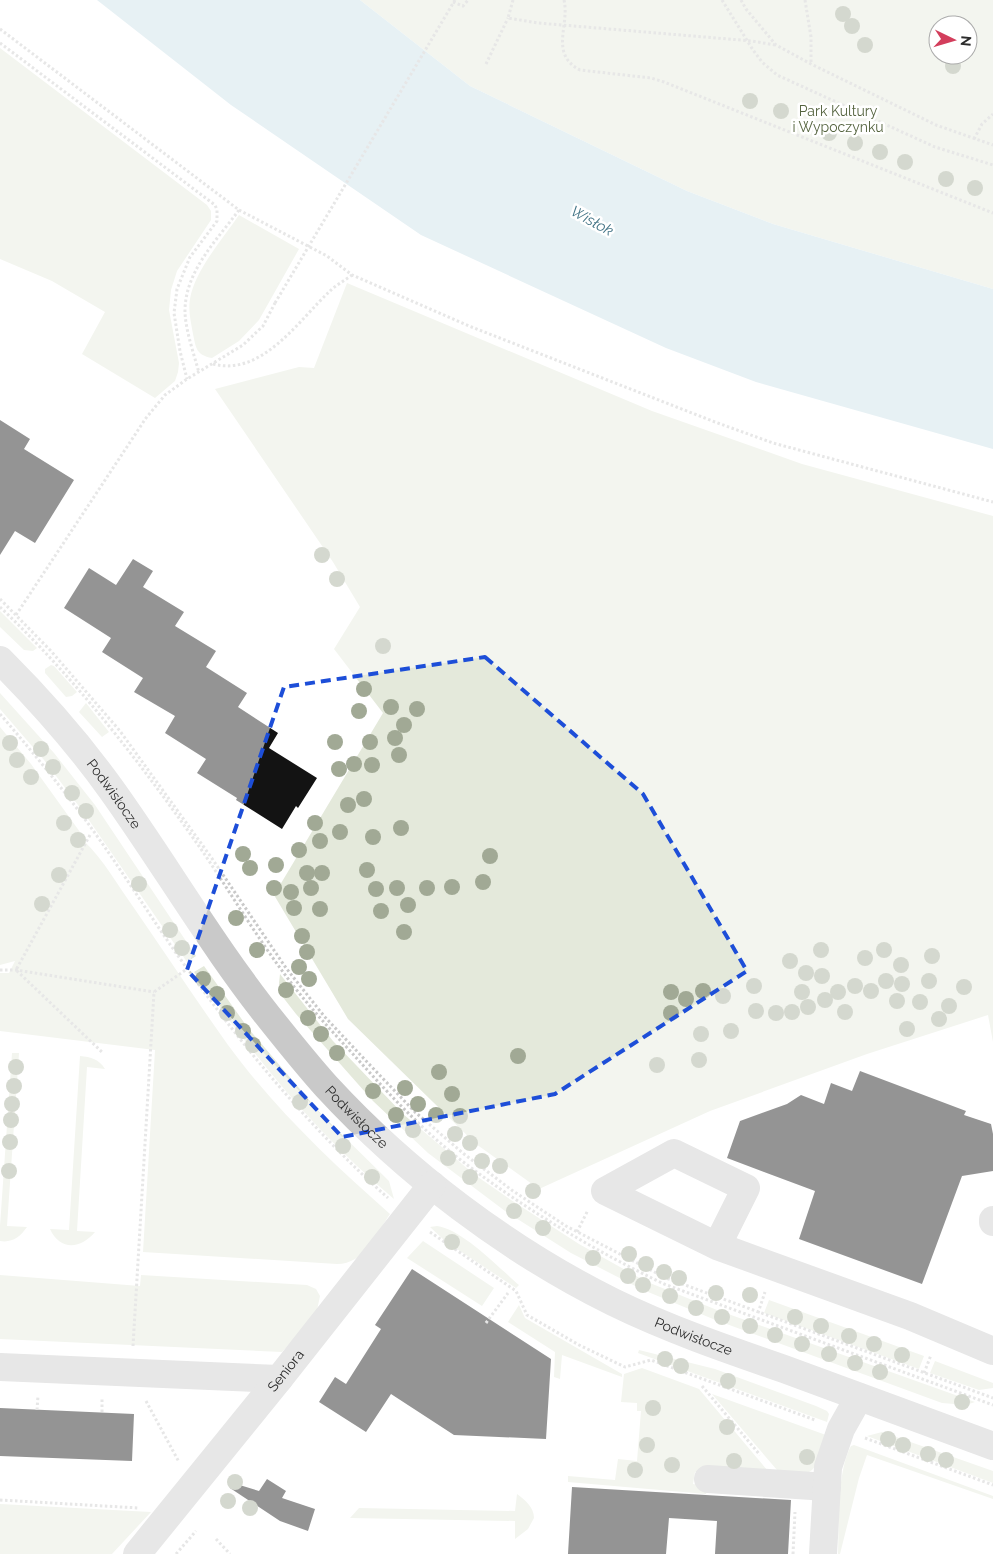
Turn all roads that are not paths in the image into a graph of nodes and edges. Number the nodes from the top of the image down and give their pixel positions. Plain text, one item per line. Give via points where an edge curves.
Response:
1 (0, 660) edge
2 (432, 1185) junction
3 (717, 1246) junction
4 (993, 1351) edge
5 (0, 1367) edge
6 (279, 1379) junction
7 (859, 1397) junction
8 (993, 1445) edge
9 (708, 1479) dead end
10 (827, 1487) junction
11 (137, 1554) edge
12 (823, 1554) edge

1 - 2 street, Podwisłocze via 44,705 104,779 274,1023 327,1086 375,1135
2 - 6 street, Seniora
2 - 7 street, Podwisłocze via 551,1269 612,1301 698,1338
3 - 3 street via 700,1238 605,1191 674,1153 746,1188
3 - 4 street via 910,1316
5 - 6 street
6 - 11 street, Seniora
7 - 8 street, Podwisłocze
7 - 10 street via 828,1466
9 - 10 street
10 - 12 street

